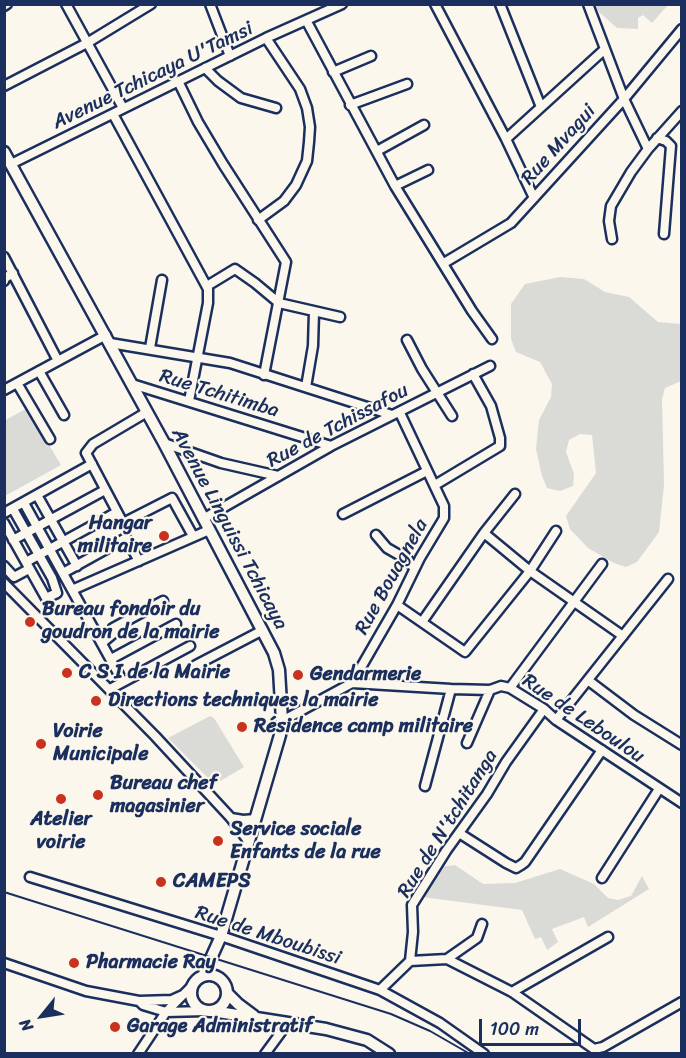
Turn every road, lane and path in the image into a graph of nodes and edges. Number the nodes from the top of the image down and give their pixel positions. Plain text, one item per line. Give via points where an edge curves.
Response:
1 (66, 4) edge
2 (151, 4) edge
3 (210, 4) edge
4 (313, 4) edge
5 (342, 4) edge
6 (435, 4) edge
7 (500, 4) edge
8 (588, 4) edge
9 (139, 7) edge
10 (310, 18) junction
11 (681, 29) edge
12 (266, 38) junction
13 (87, 43) junction
14 (604, 49) junction
15 (230, 56) junction
16 (371, 56) dead end
17 (205, 68) junction
18 (333, 72) junction
19 (178, 81) junction
20 (407, 84) dead end
21 (4, 86) edge
22 (624, 99) junction
23 (350, 105) junction
24 (541, 107) junction
25 (123, 108) junction
26 (276, 108) dead end
27 (681, 111) edge
28 (113, 114) junction
29 (424, 125) dead end
30 (657, 138) junction
31 (506, 139) junction
32 (648, 149) junction
33 (378, 151) junction
34 (4, 152) edge
35 (12, 164) junction
36 (428, 170) dead end
37 (395, 186) junction
38 (534, 198) junction
39 (258, 220) junction
40 (664, 234) dead end
41 (612, 239) dead end
42 (4, 257) edge
43 (444, 263) junction
44 (13, 273) junction
45 (162, 280) dead end
46 (4, 281) edge
47 (207, 286) junction
48 (279, 303) junction
49 (314, 312) junction
50 (340, 317) dead end
51 (108, 339) junction
52 (492, 339) dead end
53 (407, 340) dead end
54 (150, 348) junction
55 (196, 357) junction
56 (58, 361) junction
57 (490, 366) dead end
58 (39, 371) junction
59 (473, 374) junction
60 (264, 375) junction
61 (17, 383) junction
62 (132, 384) junction
63 (306, 387) junction
64 (4, 390) edge
65 (437, 393) junction
66 (189, 401) junction
67 (147, 412) junction
68 (396, 414) junction
69 (64, 415) dead end
70 (452, 416) dead end
71 (50, 439) dead end
72 (164, 443) junction
73 (331, 446) junction
74 (92, 464) junction
75 (427, 471) junction
76 (278, 476) junction
77 (435, 485) junction
78 (105, 490) junction
79 (515, 494) dead end
80 (37, 495) junction
81 (24, 503) junction
82 (9, 511) edge
83 (117, 512) junction
84 (343, 514) dead end
85 (51, 519) junction
86 (203, 519) junction
87 (4, 523) edge
88 (38, 526) junction
89 (209, 530) junction
90 (556, 531) dead end
91 (26, 532) junction
92 (484, 533) junction
93 (193, 536) junction
94 (376, 536) dead end
95 (13, 540) junction
96 (64, 542) junction
97 (50, 549) junction
98 (39, 555) junction
99 (139, 561) junction
100 (602, 564) dead end
101 (4, 566) edge
102 (28, 566) junction
103 (77, 566) junction
104 (414, 568) junction
105 (530, 571) junction
106 (63, 573) junction
107 (668, 579) dead end
108 (4, 583) edge
109 (72, 590) junction
110 (163, 601) dead end
111 (575, 603) junction
112 (397, 604) junction
113 (422, 622) junction
114 (176, 624) dead end
115 (262, 630) junction
116 (623, 636) junction
117 (102, 643) junction
118 (190, 646) dead end
119 (111, 659) junction
120 (196, 665) dead end
121 (589, 681) junction
122 (123, 682) junction
123 (352, 682) junction
124 (510, 688) junction
125 (110, 689) junction
126 (451, 689) junction
127 (490, 690) junction
128 (544, 709) junction
129 (556, 720) junction
130 (282, 721) junction
131 (467, 743) dead end
132 (681, 745) edge
133 (602, 750) junction
134 (425, 786) dead end
135 (659, 789) junction
136 (681, 803) edge
137 (231, 818) junction
138 (256, 819) junction
139 (459, 833) junction
140 (249, 842) junction
141 (30, 877) dead end
142 (602, 878) dead end
143 (482, 924) dead end
144 (221, 936) junction
145 (608, 937) dead end
146 (216, 950) junction
147 (447, 959) junction
148 (410, 961) junction
149 (4, 963) edge
150 (20, 969) junction
151 (4, 972) edge
152 (203, 976) junction
153 (222, 981) junction
154 (193, 985) junction
155 (380, 990) junction
156 (512, 992) junction
157 (227, 993) junction
158 (183, 994) junction
159 (139, 1001) junction
160 (681, 1002) edge
161 (148, 1006) junction
162 (209, 1011) junction
163 (166, 1012) junction
164 (184, 1012) junction
165 (257, 1018) junction
166 (287, 1024) junction
167 (156, 1029) junction
168 (383, 1052) edge
169 (138, 1053) edge
170 (265, 1053) edge
171 (484, 1053) edge

1 - 13 street
2 - 9 street
3 - 15 street
4 - 10 street
5 - 10 street, Avenue Tchicaya U'Tamsi
6 - 31 street
7 - 24 street
8 - 14 street
9 - 13 street
10 - 12 street, Avenue Tchicaya U'Tamsi
10 - 18 street
11 - 22 street, Rue Mvagui
12 - 15 street, Avenue Tchicaya U'Tamsi
12 - 39 street via 300,89 310,127 307,161 296,185 284,201
13 - 21 street
13 - 25 street
14 - 22 street
14 - 24 street
15 - 17 street, Avenue Tchicaya U'Tamsi
16 - 18 street
17 - 19 street, Avenue Tchicaya U'Tamsi
17 - 26 street via 241,98
18 - 23 street
19 - 25 street, Avenue Tchicaya U'Tamsi
19 - 39 street via 198,122
20 - 23 street
22 - 32 street
22 - 38 street, Rue Mvagui
23 - 33 street
24 - 31 street
25 - 28 street, Avenue Tchicaya U'Tamsi
27 - 30 street
28 - 35 street, Avenue Tchicaya U'Tamsi
28 - 47 street
29 - 33 street
30 - 32 street
30 - 40 street via 671,146
31 - 38 street
32 - 41 street via 611,206
33 - 37 street
34 - 35 main road, Avenue Linguissi Tchicaya
35 - 51 main road, Avenue Linguissi Tchicaya
36 - 37 street
37 - 43 street
38 - 43 street, Rue Mvagui via 511,223
39 - 48 street via 286,262
42 - 44 street
43 - 52 street
44 - 46 street
44 - 56 street
45 - 54 street
47 - 48 street via 236,269
47 - 55 street via 208,303
48 - 49 street
48 - 60 street
49 - 50 street
49 - 63 street
51 - 54 street
51 - 56 street
51 - 62 main road, Avenue Linguissi Tchicaya
53 - 65 street
54 - 55 street
55 - 60 street
55 - 66 street
56 - 58 street
57 - 59 street, Rue de Tchissafou
58 - 61 street
58 - 69 street
59 - 65 street, Rue de Tchissafou
59 - 77 street via 491,406 500,446
60 - 63 street
61 - 64 street
61 - 71 street
62 - 66 street, Rue Tchitimba
62 - 67 main road, Avenue Linguissi Tchicaya
63 - 68 street
65 - 68 street, Rue de Tchissafou
65 - 70 street
66 - 73 street, Rue Tchitimba
67 - 72 main road, Avenue Linguissi Tchicaya
67 - 74 street via 88,448 86,453
68 - 73 street, Rue de Tchissafou
68 - 75 street, Rue Bouagnela
72 - 76 street via 221,463
72 - 86 main road, Avenue Linguissi Tchicaya
73 - 76 street, Rue de Tchissafou
74 - 78 street
74 - 80 street
75 - 77 street, Rue Bouagnela
75 - 84 street
76 - 86 street, Rue de Tchissafou
77 - 104 street, Rue Bouagnela via 444,506 444,518
78 - 83 street
78 - 85 street
79 - 92 street
80 - 81 street
80 - 85 street
81 - 82 street
81 - 88 street
82 - 91 street
83 - 93 street via 123,523 172,498
83 - 96 street
85 - 88 street
85 - 96 street
86 - 89 main road, Avenue Linguissi Tchicaya
87 - 95 street
88 - 91 street
88 - 97 street
89 - 93 street
89 - 115 main road, Avenue Linguissi Tchicaya
90 - 105 street
91 - 95 street
91 - 98 street
92 - 105 street
92 - 113 street
93 - 99 street
94 - 104 street
95 - 102 street
96 - 97 street
96 - 103 street
97 - 98 street
97 - 106 street
98 - 102 street
98 - 102 street via 57,593 46,598
99 - 103 street via 126,538
99 - 109 street
100 - 111 street
101 - 102 street via 14,577
103 - 106 street
104 - 112 street, Rue Bouagnela
105 - 111 street
105 - 113 street via 465,652
106 - 109 street
107 - 116 street
108 - 125 street
109 - 117 street
110 - 117 street via 113,628 114,633
111 - 116 street
111 - 124 street
112 - 113 street
112 - 123 street, Rue Bouagnela
114 - 119 street
115 - 120 street
115 - 130 main road, Avenue Linguissi Tchicaya via 279,670
116 - 121 street
117 - 119 street
118 - 122 street
119 - 122 street
121 - 129 street
121 - 132 street
122 - 125 street
123 - 126 street, Rue de Leboulou
123 - 130 street
124 - 127 street, Rue de Leboulou
124 - 128 street, Rue de Leboulou
125 - 137 street
126 - 127 street, Rue de Leboulou
126 - 134 street
127 - 131 street
128 - 129 street, Rue de Leboulou
128 - 139 street, Rue de N'tchitanga
129 - 133 street, Rue de Leboulou
130 - 138 main road, Avenue Linguissi Tchicaya
133 - 135 street, Rue de Leboulou
133 - 139 street via 525,862 516,868
135 - 136 street, Rue de Leboulou
135 - 142 street
137 - 138 street
137 - 140 street
138 - 140 main road, Avenue Linguissi Tchicaya
139 - 148 street, Rue de N'tchitanga via 412,905
140 - 144 main road, Avenue Linguissi Tchicaya
141 - 144 street, Rue de Mboubissi
143 - 147 street via 477,938
144 - 146 main road, Avenue Linguissi Tchicaya
144 - 155 street, Rue de Mboubissi
145 - 156 street
146 - 152 main road, Avenue Linguissi Tchicaya
146 - 153 main road
147 - 148 street
147 - 156 street
148 - 155 street
149 - 150 street
150 - 151 street
150 - 159 street via 86,991
152 - 153 main road
152 - 154 main road
153 - 157 main road
154 - 158 street
154 - 162 main road via 195,1004
155 - 171 street, Rue de Mboubissi
156 - 160 street via 591,1049 598,1049
157 - 162 main road via 223,1005
157 - 165 main road
158 - 159 street via 172,1000
158 - 163 street
159 - 161 street
161 - 163 street
161 - 167 street via 155,1016
162 - 164 street
162 - 165 main road
163 - 164 street
163 - 167 street
164 - 167 street
165 - 166 main road
166 - 168 main road via 367,1040
166 - 170 street
167 - 169 street

